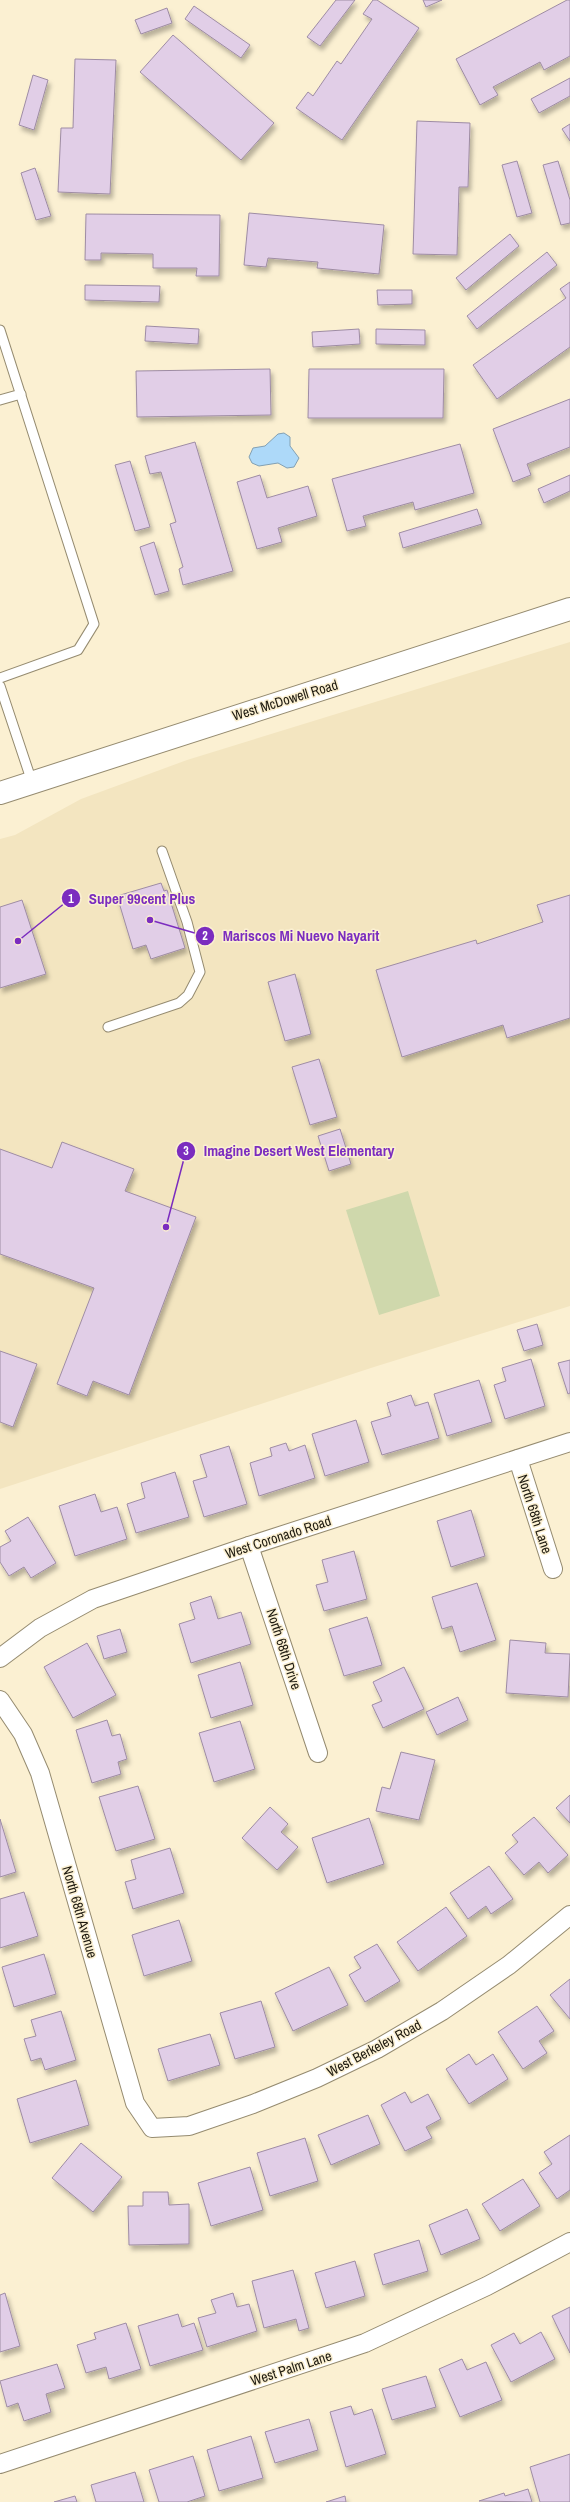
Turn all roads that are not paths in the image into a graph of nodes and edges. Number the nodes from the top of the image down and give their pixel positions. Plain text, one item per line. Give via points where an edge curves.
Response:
1 (0, 330) edge
2 (20, 394) junction
3 (0, 400) edge
4 (570, 609) edge
5 (0, 678) edge
6 (0, 686) edge
7 (32, 782) junction
8 (0, 793) edge
9 (162, 851) dead end
10 (108, 1027) dead end
11 (570, 1442) edge
12 (518, 1459) junction
13 (249, 1546) junction
14 (553, 1570) dead end
15 (0, 1658) edge
16 (0, 1700) edge
17 (318, 1753) dead end
18 (570, 1915) edge
19 (152, 2128) joint
20 (570, 2242) edge
21 (0, 2464) edge

1 - 2 lane
2 - 3 lane
2 - 5 lane via 94,624 78,650
4 - 7 main road, West McDowell Road
6 - 7 lane
7 - 8 main road, West McDowell Road
9 - 10 lane via 187,922 200,972 188,995 180,1003
11 - 12 street, West Coronado Road
12 - 13 street, West Coronado Road
12 - 14 street, North 68th Lane
13 - 15 street, West Coronado Road via 93,1599 40,1628
13 - 17 street, North 68th Drive
16 - 19 street, North 68th Avenue via 23,1734 40,1773 135,2103
18 - 19 street, West Berkeley Road via 509,1966 442,2011 377,2049 317,2078 246,2107 189,2126
20 - 21 street, West Palm Lane via 487,2286 365,2343

